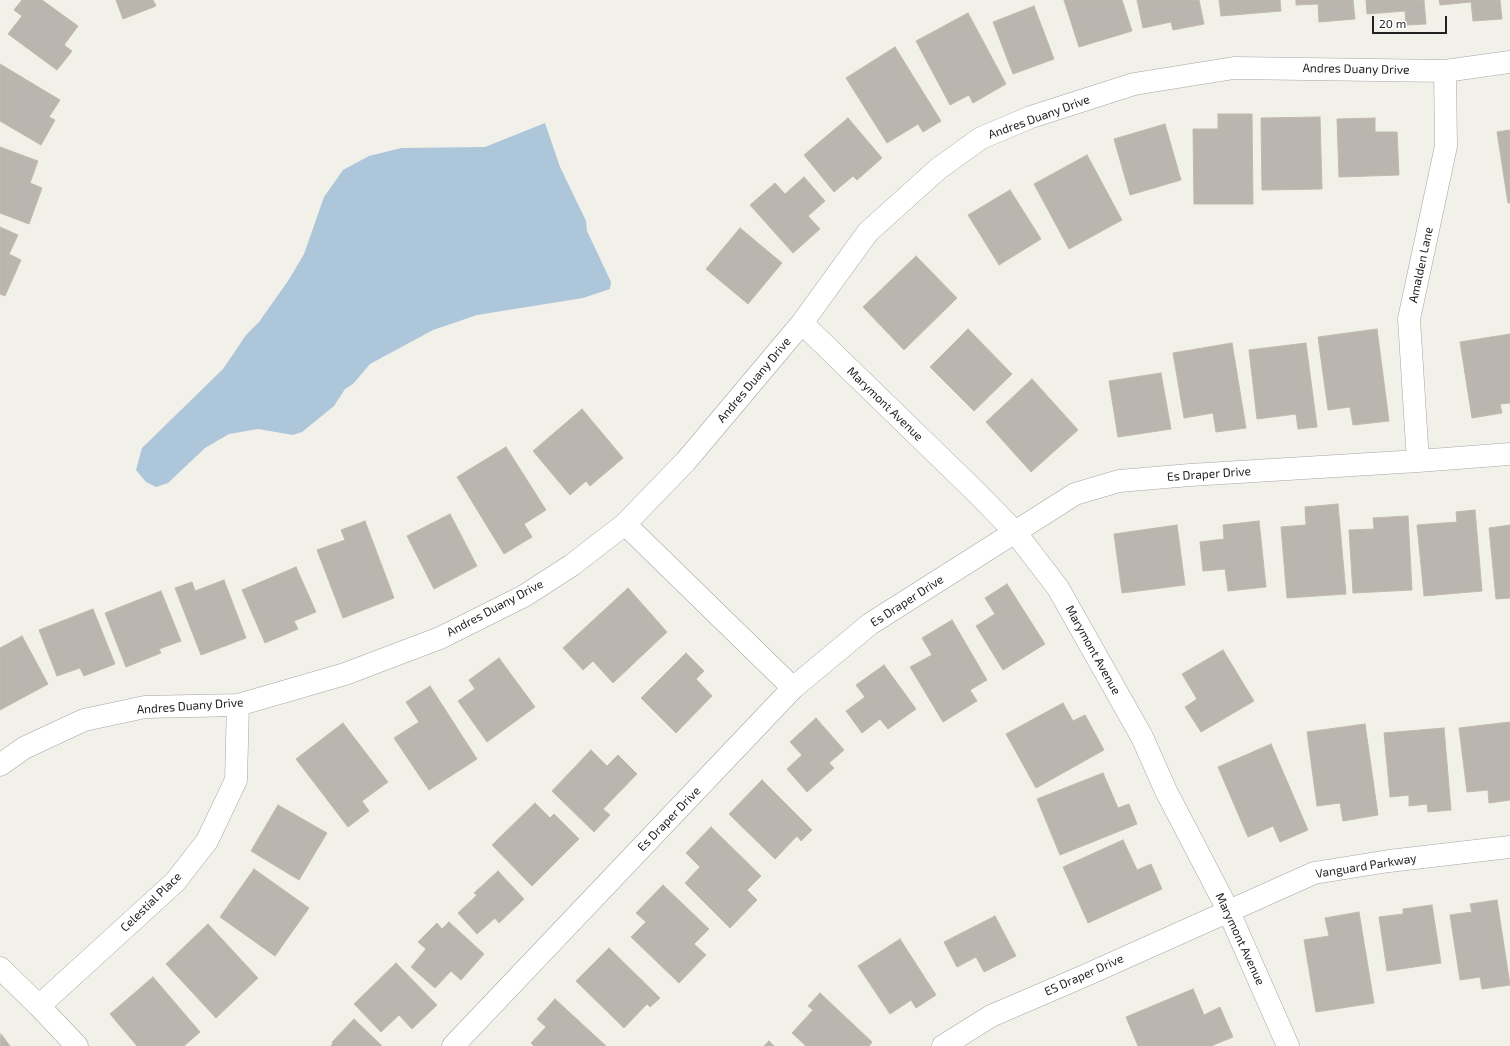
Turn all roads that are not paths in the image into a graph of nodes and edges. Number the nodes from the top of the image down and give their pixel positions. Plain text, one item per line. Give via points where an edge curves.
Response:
1 (1510, 62) edge
2 (1445, 71) junction
3 (802, 323) junction
4 (1510, 454) edge
5 (1418, 461) junction
6 (625, 524) junction
7 (1015, 532) junction
8 (793, 688) junction
9 (238, 705) junction
10 (0, 765) edge
11 (1510, 847) edge
12 (1228, 910) junction
13 (0, 968) edge
14 (39, 1006) junction
15 (77, 1046) edge
16 (453, 1046) edge
17 (943, 1046) edge
18 (1288, 1046) edge

1 - 2 street, Andres Duany Drive
2 - 3 street, Andres Duany Drive via 1234,68 1134,84 1031,118 982,138 938,169 874,226
2 - 5 street, Amalden Lane via 1446,146 1409,319
3 - 6 street, Andres Duany Drive via 686,461
3 - 7 street, Marymont Avenue
4 - 5 street, Es Draper Drive
5 - 7 street, Es Draper Drive via 1119,481 1075,494
6 - 8 street
6 - 9 street, Andres Duany Drive via 572,565 524,596 440,638 345,674
7 - 8 street, Es Draper Drive via 870,624
7 - 12 street, Marymont Avenue via 1058,588 1142,737 1166,791
8 - 16 street, Es Draper Drive
9 - 10 street, Andres Duany Drive via 145,707 84,720 24,748
9 - 14 street, Celestial Place via 236,780 207,841 174,882
11 - 12 street, Vanguard Parkway via 1389,861 1314,873
12 - 17 street, ES Draper Drive via 991,1016
12 - 18 street, Marymont Avenue
13 - 14 street
14 - 15 street

